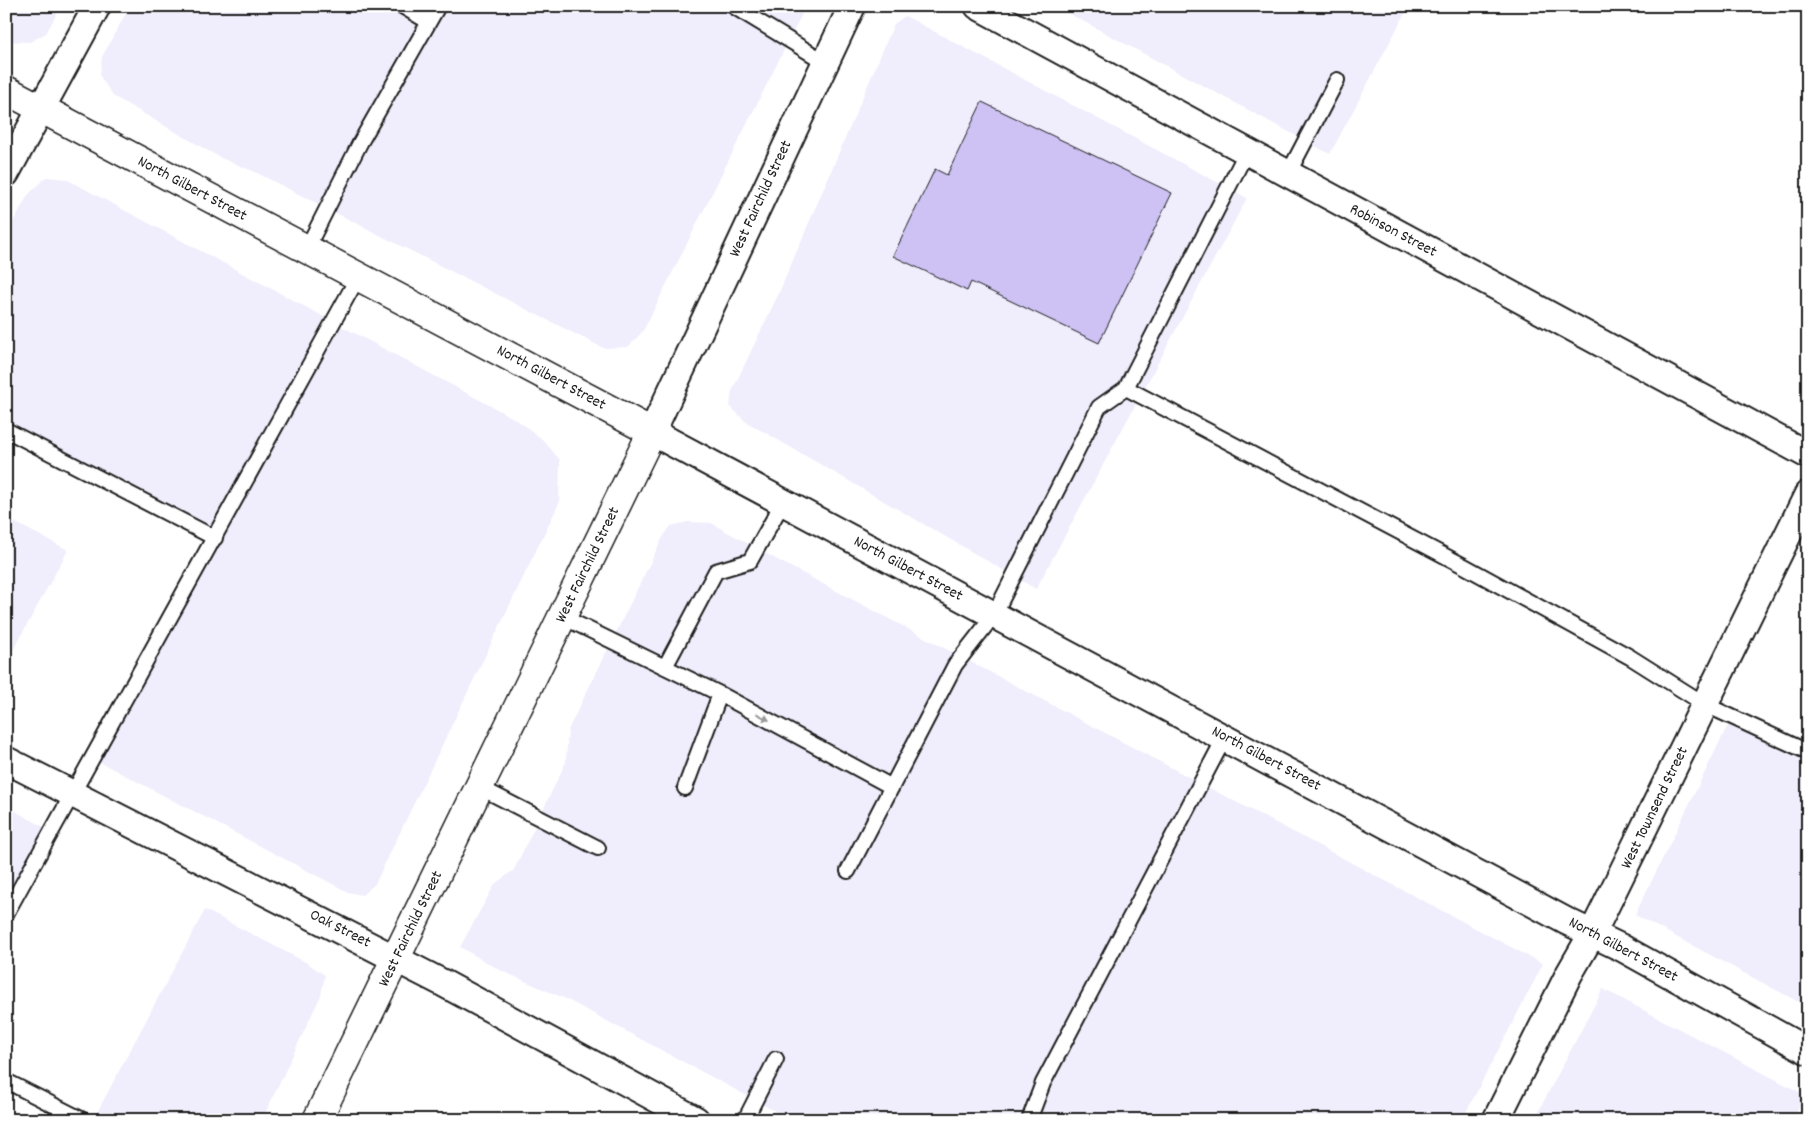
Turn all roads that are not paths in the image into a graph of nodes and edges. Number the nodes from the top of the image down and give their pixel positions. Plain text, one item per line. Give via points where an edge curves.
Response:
1 (97, 6) edge
2 (402, 6) edge
3 (438, 6) edge
4 (733, 6) edge
5 (852, 6) edge
6 (978, 6) edge
7 (429, 22) junction
8 (825, 62) junction
9 (1337, 80) dead end
10 (6, 90) edge
11 (41, 109) junction
12 (1247, 151) junction
13 (6, 174) edge
14 (1288, 174) junction
15 (306, 250) junction
16 (358, 277) junction
17 (1126, 388) junction
18 (6, 430) edge
19 (652, 432) junction
20 (1808, 454) edge
21 (1808, 494) edge
22 (783, 502) junction
23 (215, 538) junction
24 (994, 615) junction
25 (563, 617) junction
26 (665, 667) junction
27 (720, 694) junction
28 (1706, 705) junction
29 (1225, 737) junction
30 (1808, 752) edge
31 (6, 760) edge
32 (479, 787) junction
33 (892, 787) junction
34 (685, 788) dead end
35 (74, 795) junction
36 (598, 848) dead end
37 (848, 871) dead end
38 (6, 914) edge
39 (1592, 934) junction
40 (396, 958) junction
41 (1808, 1051) edge
42 (776, 1059) dead end
43 (6, 1081) edge
44 (83, 1120) edge
45 (317, 1120) edge
46 (696, 1120) edge
47 (745, 1120) edge
48 (1029, 1120) edge
49 (1496, 1120) edge

1 - 11 street
2 - 7 lane
3 - 7 lane
4 - 8 lane
5 - 8 street, West Fairchild Street
6 - 12 street, Robinson Street
7 - 15 lane via 360,143
8 - 19 street, West Fairchild Street
9 - 14 lane
10 - 11 main road, North Gilbert Street
11 - 13 street
11 - 15 main road, North Gilbert Street
12 - 14 street, Robinson Street
12 - 17 lane
14 - 20 street, Robinson Street
15 - 16 main road, North Gilbert Street
16 - 19 main road, North Gilbert Street
16 - 23 lane
17 - 24 lane via 1099,407
17 - 28 lane via 1466,566 1630,657
18 - 23 lane
19 - 22 street, North Gilbert Street
19 - 25 main road, West Fairchild Street
21 - 28 street, West Townsend Street
22 - 24 street, North Gilbert Street
22 - 26 lane via 750,561 716,571
23 - 35 lane
24 - 29 street, North Gilbert Street
24 - 33 lane via 955,665
25 - 26 lane
25 - 32 main road, West Fairchild Street
26 - 27 lane
27 -> 33 lane
27 - 34 lane
28 - 30 lane
28 - 39 street, West Townsend Street
29 - 39 street, North Gilbert Street
29 - 48 lane via 1043,1083
31 - 35 street, Oak Street
32 - 36 lane
32 - 40 main road, West Fairchild Street
33 - 37 lane
35 - 38 lane
35 - 40 street, Oak Street
39 - 41 street, North Gilbert Street
39 - 49 street, West Townsend Street
40 - 45 main road, West Fairchild Street
40 - 46 street, Oak Street
42 - 47 lane
43 - 44 lane

